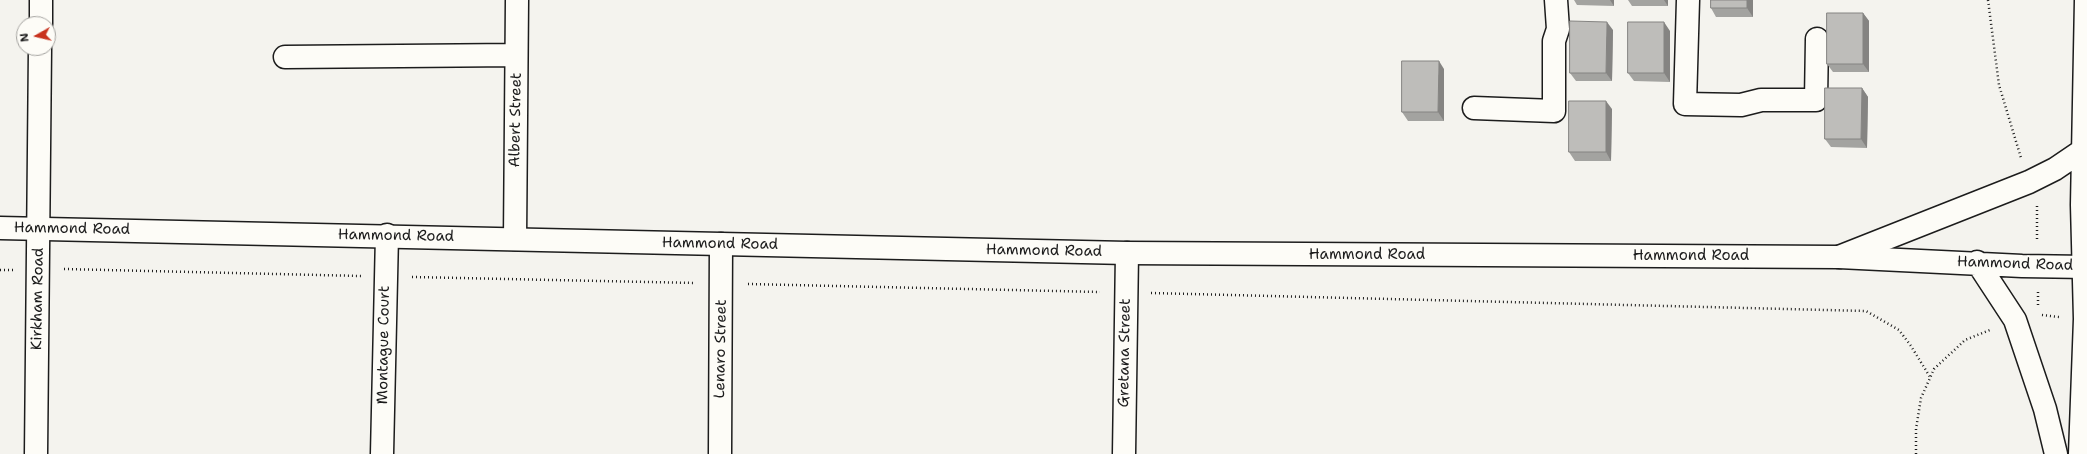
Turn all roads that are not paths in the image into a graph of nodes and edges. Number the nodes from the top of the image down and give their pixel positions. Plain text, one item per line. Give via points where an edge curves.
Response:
1 (41, 0) edge
2 (517, 0) edge
3 (1556, 0) edge
4 (1688, 0) edge
5 (2086, 0) edge
6 (41, 16) edge
7 (1817, 39) dead end
8 (516, 55) junction
9 (40, 56) edge
10 (285, 56) dead end
11 (1474, 108) dead end
12 (2083, 150) junction
13 (0, 228) edge
14 (39, 229) junction
15 (387, 235) junction
16 (515, 239) junction
17 (721, 244) junction
18 (1127, 253) junction
19 (1839, 257) junction
20 (1977, 262) junction
21 (2085, 267) edge
22 (36, 454) edge
23 (382, 454) edge
24 (720, 454) edge
25 (1124, 454) edge
26 (2056, 454) edge
27 (2080, 454) edge

1 - 6 main road
2 - 8 main road, Albert Street
3 - 11 main road via 1558,29 1554,41 1554,111
4 - 7 main road via 1685,104 1741,105 1761,100 1816,100
5 - 12 main road
8 - 10 main road
8 - 16 main road, Albert Street
9 - 14 main road, Kirkham Road
12 - 19 main road via 2055,169 2029,182
12 - 21 main road
13 - 14 main road, Hammond Road
14 - 15 main road, Hammond Road
14 - 22 main road, Kirkham Road
15 - 16 main road, Hammond Road
15 - 23 main road, Montague Court
16 - 17 main road, Hammond Road
17 - 18 main road, Hammond Road
17 - 24 main road, Lenaro Street
18 - 19 main road, Hammond Road
18 - 25 main road, Gretana Street
19 - 20 main road, Hammond Road
20 - 21 main road, Hammond Road
20 - 26 main road via 2015,320 2046,409
21 - 27 main road

